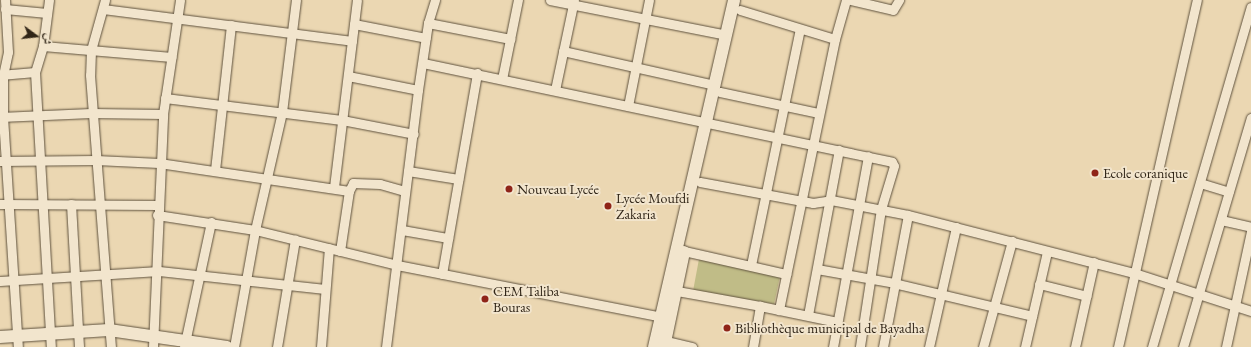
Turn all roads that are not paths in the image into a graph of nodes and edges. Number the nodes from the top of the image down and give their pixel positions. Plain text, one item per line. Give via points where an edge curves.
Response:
1 (48, 0) edge
2 (180, 0) edge
3 (296, 0) edge
4 (357, 0) edge
5 (434, 0) edge
6 (518, 0) edge
7 (550, 0) edge
8 (649, 0) edge
9 (846, 0) edge
10 (851, 0) edge
11 (899, 0) edge
12 (1197, 0) edge
13 (573, 3) edge
14 (738, 3) edge
15 (5, 5) edge
16 (104, 5) edge
17 (1251, 7) edge
18 (47, 13) junction
19 (178, 17) junction
20 (645, 19) junction
21 (428, 23) junction
22 (354, 24) junction
23 (231, 25) junction
24 (800, 29) junction
25 (292, 34) junction
26 (726, 35) junction
27 (426, 38) junction
28 (510, 39) junction
29 (835, 39) junction
30 (352, 41) junction
31 (43, 46) junction
32 (91, 50) junction
33 (563, 51) junction
34 (172, 57) junction
35 (423, 63) junction
36 (635, 67) junction
37 (36, 72) junction
38 (477, 73) junction
39 (1, 75) edge
40 (348, 76) junction
41 (502, 79) junction
42 (718, 88) junction
43 (418, 90) junction
44 (555, 90) junction
45 (165, 98) junction
46 (783, 103) junction
47 (222, 104) junction
48 (628, 106) junction
49 (282, 112) junction
50 (91, 113) junction
51 (818, 113) junction
52 (163, 114) junction
53 (38, 116) junction
54 (2, 117) edge
55 (1251, 118) edge
56 (342, 120) junction
57 (710, 123) junction
58 (414, 134) junction
59 (776, 137) junction
60 (812, 144) junction
61 (1247, 145) edge
62 (838, 150) junction
63 (868, 156) junction
64 (39, 159) junction
65 (3, 160) edge
66 (96, 160) junction
67 (159, 163) junction
68 (215, 170) junction
69 (408, 171) junction
70 (267, 178) junction
71 (458, 179) junction
72 (700, 182) junction
73 (1200, 183) junction
74 (334, 187) junction
75 (349, 191) junction
76 (405, 191) junction
77 (1229, 192) junction
78 (765, 195) junction
79 (831, 200) junction
80 (800, 201) junction
81 (5, 204) edge
82 (40, 204) junction
83 (71, 204) junction
84 (99, 204) junction
85 (158, 204) junction
86 (859, 204) junction
87 (881, 209) junction
88 (157, 215) junction
89 (908, 215) junction
90 (1221, 220) junction
91 (211, 222) junction
92 (956, 227) junction
93 (1251, 227) edge
94 (255, 230) junction
95 (402, 230) junction
96 (1251, 231) edge
97 (448, 238) junction
98 (295, 240) junction
99 (1012, 241) junction
100 (329, 248) junction
101 (340, 251) junction
102 (684, 251) junction
103 (1047, 252) junction
104 (1094, 262) junction
105 (397, 264) junction
106 (751, 265) junction
107 (817, 269) junction
108 (159, 271) junction
109 (1134, 273) junction
110 (199, 274) junction
111 (442, 274) junction
112 (786, 274) junction
113 (845, 274) junction
114 (107, 275) junction
115 (77, 277) junction
116 (869, 277) junction
117 (16, 279) junction
118 (46, 279) junction
119 (245, 280) junction
120 (0, 281) edge
121 (894, 283) junction
122 (1039, 284) junction
123 (286, 285) junction
124 (1169, 285) junction
125 (324, 289) junction
126 (677, 291) junction
127 (940, 294) junction
128 (1087, 296) junction
129 (1199, 296) junction
130 (760, 306) junction
131 (1234, 306) junction
132 (995, 308) junction
133 (780, 310) junction
134 (1251, 311) edge
135 (808, 315) junction
136 (1032, 316) junction
137 (666, 318) junction
138 (837, 322) junction
139 (110, 330) junction
140 (50, 332) junction
141 (78, 332) junction
142 (155, 335) junction
143 (0, 337) edge
144 (18, 341) edge
145 (185, 343) edge
146 (665, 344) edge
147 (51, 347) edge
148 (79, 347) edge
149 (111, 347) edge
150 (153, 347) edge
151 (227, 347) edge
152 (234, 347) edge
153 (277, 347) edge
154 (321, 347) edge
155 (386, 347) edge
156 (654, 347) edge
157 (692, 347) edge
158 (752, 347) edge
159 (833, 347) edge
160 (860, 347) edge
161 (883, 347) edge
162 (929, 347) edge
163 (983, 347) edge
164 (1025, 347) edge
165 (1075, 347) edge
166 (1118, 347) edge
167 (1152, 347) edge
168 (1183, 347) edge
169 (1226, 347) edge

1 - 18 street
2 - 19 street
3 - 25 street
4 - 22 street
5 - 21 street
6 - 28 street
7 - 13 street
8 - 20 street
9 - 29 street
10 - 11 street via 893,10
12 - 109 street
13 - 20 street
13 - 33 street
14 - 24 street
14 - 26 street
14 - 42 street
15 - 18 street
15 - 39 street via 8,52
16 - 19 street
16 - 32 street
17 - 73 street
18 - 31 street
19 - 23 street
19 - 34 street
20 - 26 street
20 - 36 street
21 - 27 street
21 - 28 street
22 - 27 street
22 - 30 street
23 - 25 street
23 - 47 street
24 - 29 street
24 - 46 street
25 - 30 street
25 - 49 street
26 - 42 street
27 - 35 street
28 - 41 street
29 - 51 street
30 - 40 street
31 - 32 street
31 - 37 street
32 - 34 street
32 - 50 street
33 - 36 street
33 - 44 street
34 - 45 street
35 - 38 street
35 - 43 street
36 - 42 street
36 - 48 street
37 - 39 street
37 - 53 street
38 - 41 street
38 - 71 street
39 - 54 street
40 - 43 street
40 - 56 street
41 - 44 street
42 - 46 street
42 - 57 street
43 - 58 street
44 - 48 street
45 - 47 street
45 - 52 street
46 - 51 street
46 - 59 street
47 - 49 street
47 - 68 street
48 - 57 street
49 - 56 street
49 - 70 street
50 - 52 street
50 - 53 street
50 - 66 street
51 - 60 street
52 - 67 street
53 - 54 street
53 - 64 street
54 - 65 street
55 - 61 street
56 - 58 street
56 - 74 street
57 - 59 street
57 - 72 street
57 - 137 street
58 - 69 street
59 - 60 street
59 - 78 street
60 - 62 street
60 - 80 street
61 - 77 street
62 - 63 street
62 - 79 street
63 - 86 street
63 - 87 street via 894,164
64 - 65 street
64 - 66 street
64 - 82 street
65 - 81 street
66 - 67 street
66 - 84 street
67 - 68 street
67 - 85 street
68 - 70 street
69 - 71 street
69 - 76 street
70 - 74 street
70 - 94 street
71 - 97 street
72 - 78 street
72 - 102 street
73 - 77 street
73 - 124 street
74 - 75 street
75 - 76 street via 353,183 359,181
75 - 101 street
76 - 95 street
77 - 90 street
78 - 80 street
78 - 106 street
79 - 80 street via 813,203
79 - 86 street
79 - 107 street
80 - 112 street
81 - 82 street
81 - 117 street
82 - 83 street
82 - 118 street
83 - 84 street
83 - 115 street
84 - 85 street
84 - 114 street
85 - 88 street
86 - 87 street
86 - 113 street
87 - 89 street
87 - 116 street
88 - 91 street
88 - 108 street
89 - 92 street
89 - 121 street
90 - 93 street
90 - 129 street
91 - 94 street
91 - 110 street
92 - 99 street
92 - 127 street
94 - 98 street
94 - 119 street
95 - 97 street
95 - 105 street
96 - 131 street
97 - 111 street
98 - 100 street
98 - 123 street
99 - 103 street
99 - 132 street
100 - 101 street
100 - 125 street
101 - 105 street
102 - 106 street
102 - 126 street
103 - 104 street
103 - 122 street
104 - 109 street
104 - 128 street
105 - 111 street
105 - 155 street
106 - 112 street
107 - 113 street
107 - 135 street
108 - 110 street
108 - 114 street
108 - 142 street
109 - 124 street
109 - 166 street
110 - 119 street
110 - 145 street
111 - 137 street
112 - 133 street
113 - 116 street
113 - 138 street
114 - 115 street
114 - 139 street
115 - 118 street
115 - 141 street
116 - 121 street
116 - 160 street
117 - 118 street
117 - 120 street
117 - 144 street
118 - 140 street
119 - 123 street
119 - 152 street
121 - 127 street
121 - 161 street
122 - 128 street
122 - 136 street
123 - 125 street
123 - 153 street
124 - 129 street
124 - 167 street
125 - 154 street
126 - 130 street
126 - 137 street
127 - 132 street
127 - 162 street
128 - 165 street
129 - 131 street
129 - 168 street
130 - 133 street
130 - 158 street
131 - 134 street
131 - 169 street
132 - 136 street
132 - 163 street
133 - 135 street
135 - 138 street
136 - 164 street
137 - 146 street
137 - 156 street
138 - 159 street
139 - 141 street
139 - 142 street
139 - 149 street
140 - 141 street
140 - 144 street
140 - 147 street
141 - 148 street
142 - 145 street
142 - 150 street
143 - 144 street
145 - 151 street
146 - 157 street

